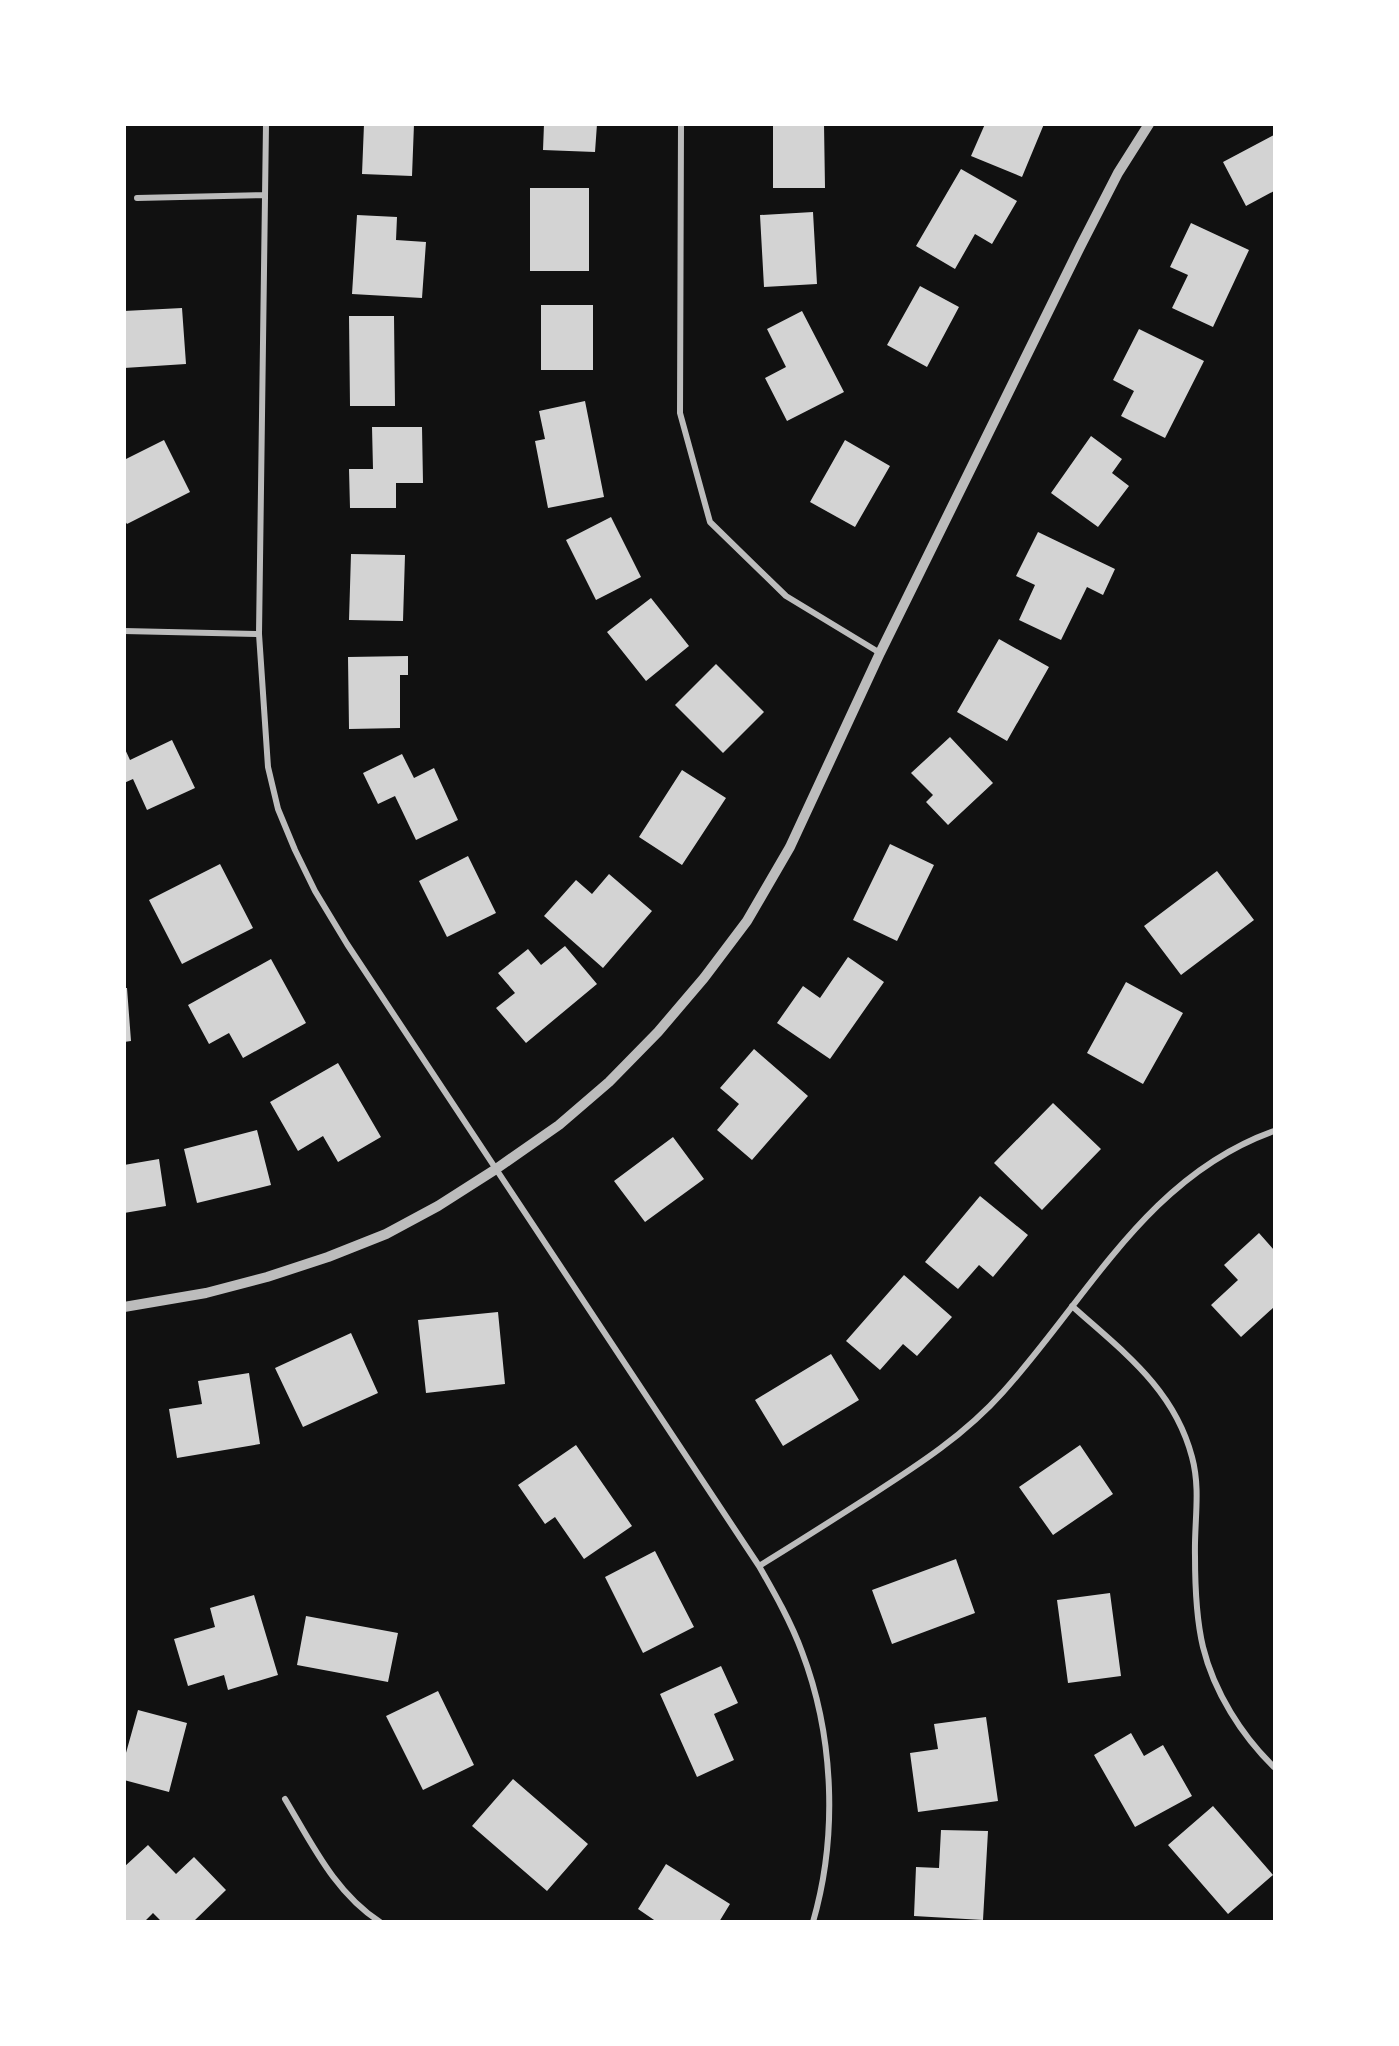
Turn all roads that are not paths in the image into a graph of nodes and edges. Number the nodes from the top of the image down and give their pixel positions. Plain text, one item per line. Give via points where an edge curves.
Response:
1 (266, 124) edge
2 (681, 124) edge
3 (1149, 124) edge
4 (265, 195) junction
5 (137, 198) dead end
6 (124, 631) edge
7 (259, 634) junction
8 (880, 653) junction
9 (1275, 1131) edge
10 (496, 1169) junction
11 (1072, 1306) junction
12 (124, 1307) edge
13 (759, 1566) junction
14 (1275, 1767) edge
15 (285, 1799) dead end
16 (380, 1922) edge
17 (813, 1922) edge

1 - 4 street
2 - 8 street via 680,413 710,522 786,596
3 - 8 street via 1118,173
4 - 5 street
4 - 7 street
6 - 7 street
7 - 10 street via 268,767 278,809 295,850 347,944
8 - 10 street via 790,848 747,921 658,1032 609,1082 559,1125
9 - 11 street via 1236,1147 1179,1186 1131,1233
10 - 12 street via 386,1234 328,1257 206,1293
10 - 13 street
11 - 13 street via 1003,1393 950,1442
11 - 14 street via 1163,1392 1179,1422 1192,1456 1198,1496 1194,1556 1203,1647 1219,1691 1241,1727
13 - 17 street via 803,1654 824,1742 830,1792 827,1843
15 - 16 street via 333,1879 361,1910

